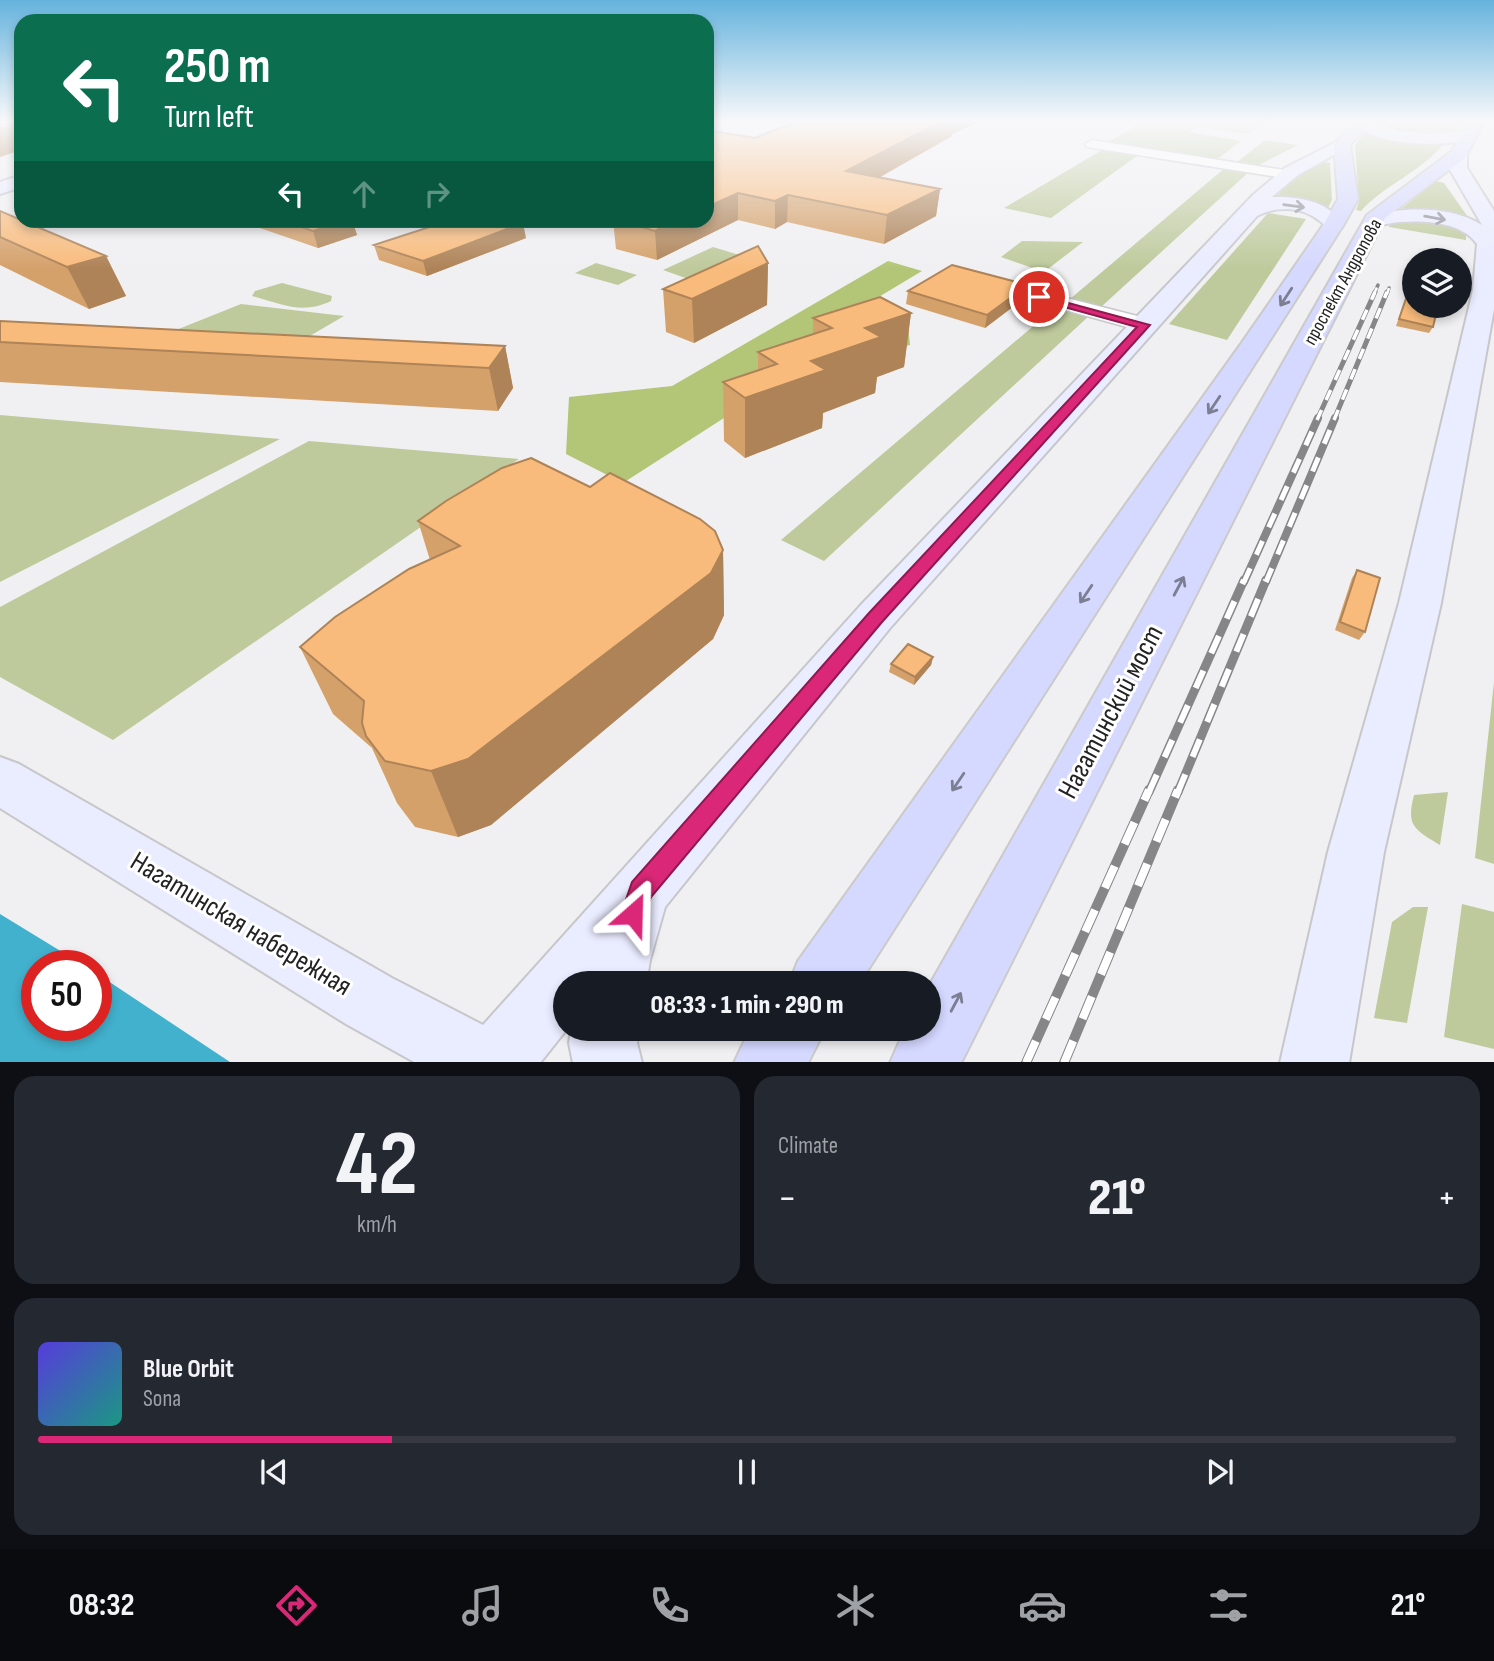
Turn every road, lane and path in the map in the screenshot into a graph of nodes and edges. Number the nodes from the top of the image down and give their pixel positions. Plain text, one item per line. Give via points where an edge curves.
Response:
1 (1256, 170) edge
2 (1293, 170) edge
3 (1345, 170) edge
4 (1439, 170) edge
5 (1459, 170) edge
6 (1284, 174) junction
7 (1250, 212) junction
8 (1375, 220) junction
9 (1334, 224) junction
10 (1492, 247) edge
11 (1039, 297) dead end
12 (1144, 325) junction
13 (1299, 362) joint
14 (0, 780) edge
15 (641, 891) junction
16 (616, 971) edge
17 (830, 971) edge
18 (603, 1041) edge
19 (783, 1041) edge
20 (486, 1062) edge
21 (495, 1062) edge
22 (608, 1062) edge
23 (768, 1062) edge
24 (923, 1062) edge
25 (1314, 1062) edge

1 - 6 street
2 - 6 main road
3 - 9 main road, проспект Андропова via 1348,199
4 - 8 main road, проспект Андропова
5 - 10 main road
6 - 7 main road
7 -> 9 main road via 1264,205 1293,205 1321,212
7 - 12 main road
8 -> 10 main road via 1405,214 1454,222 1480,233
8 - 13 main road, проспект Андропова
9 -> 17 main road, проспект Андропова
10 - 25 main road via 1420,603 1356,852
11 - 12 street
12 - 15 main road via 875,617
24 -> 13 main road, Нагатинский мост
14 - 20 main road, Нагатинская набережная via 369,1001
15 - 16 main road
15 - 21 main road
18 - 22 main road
19 - 23 main road

